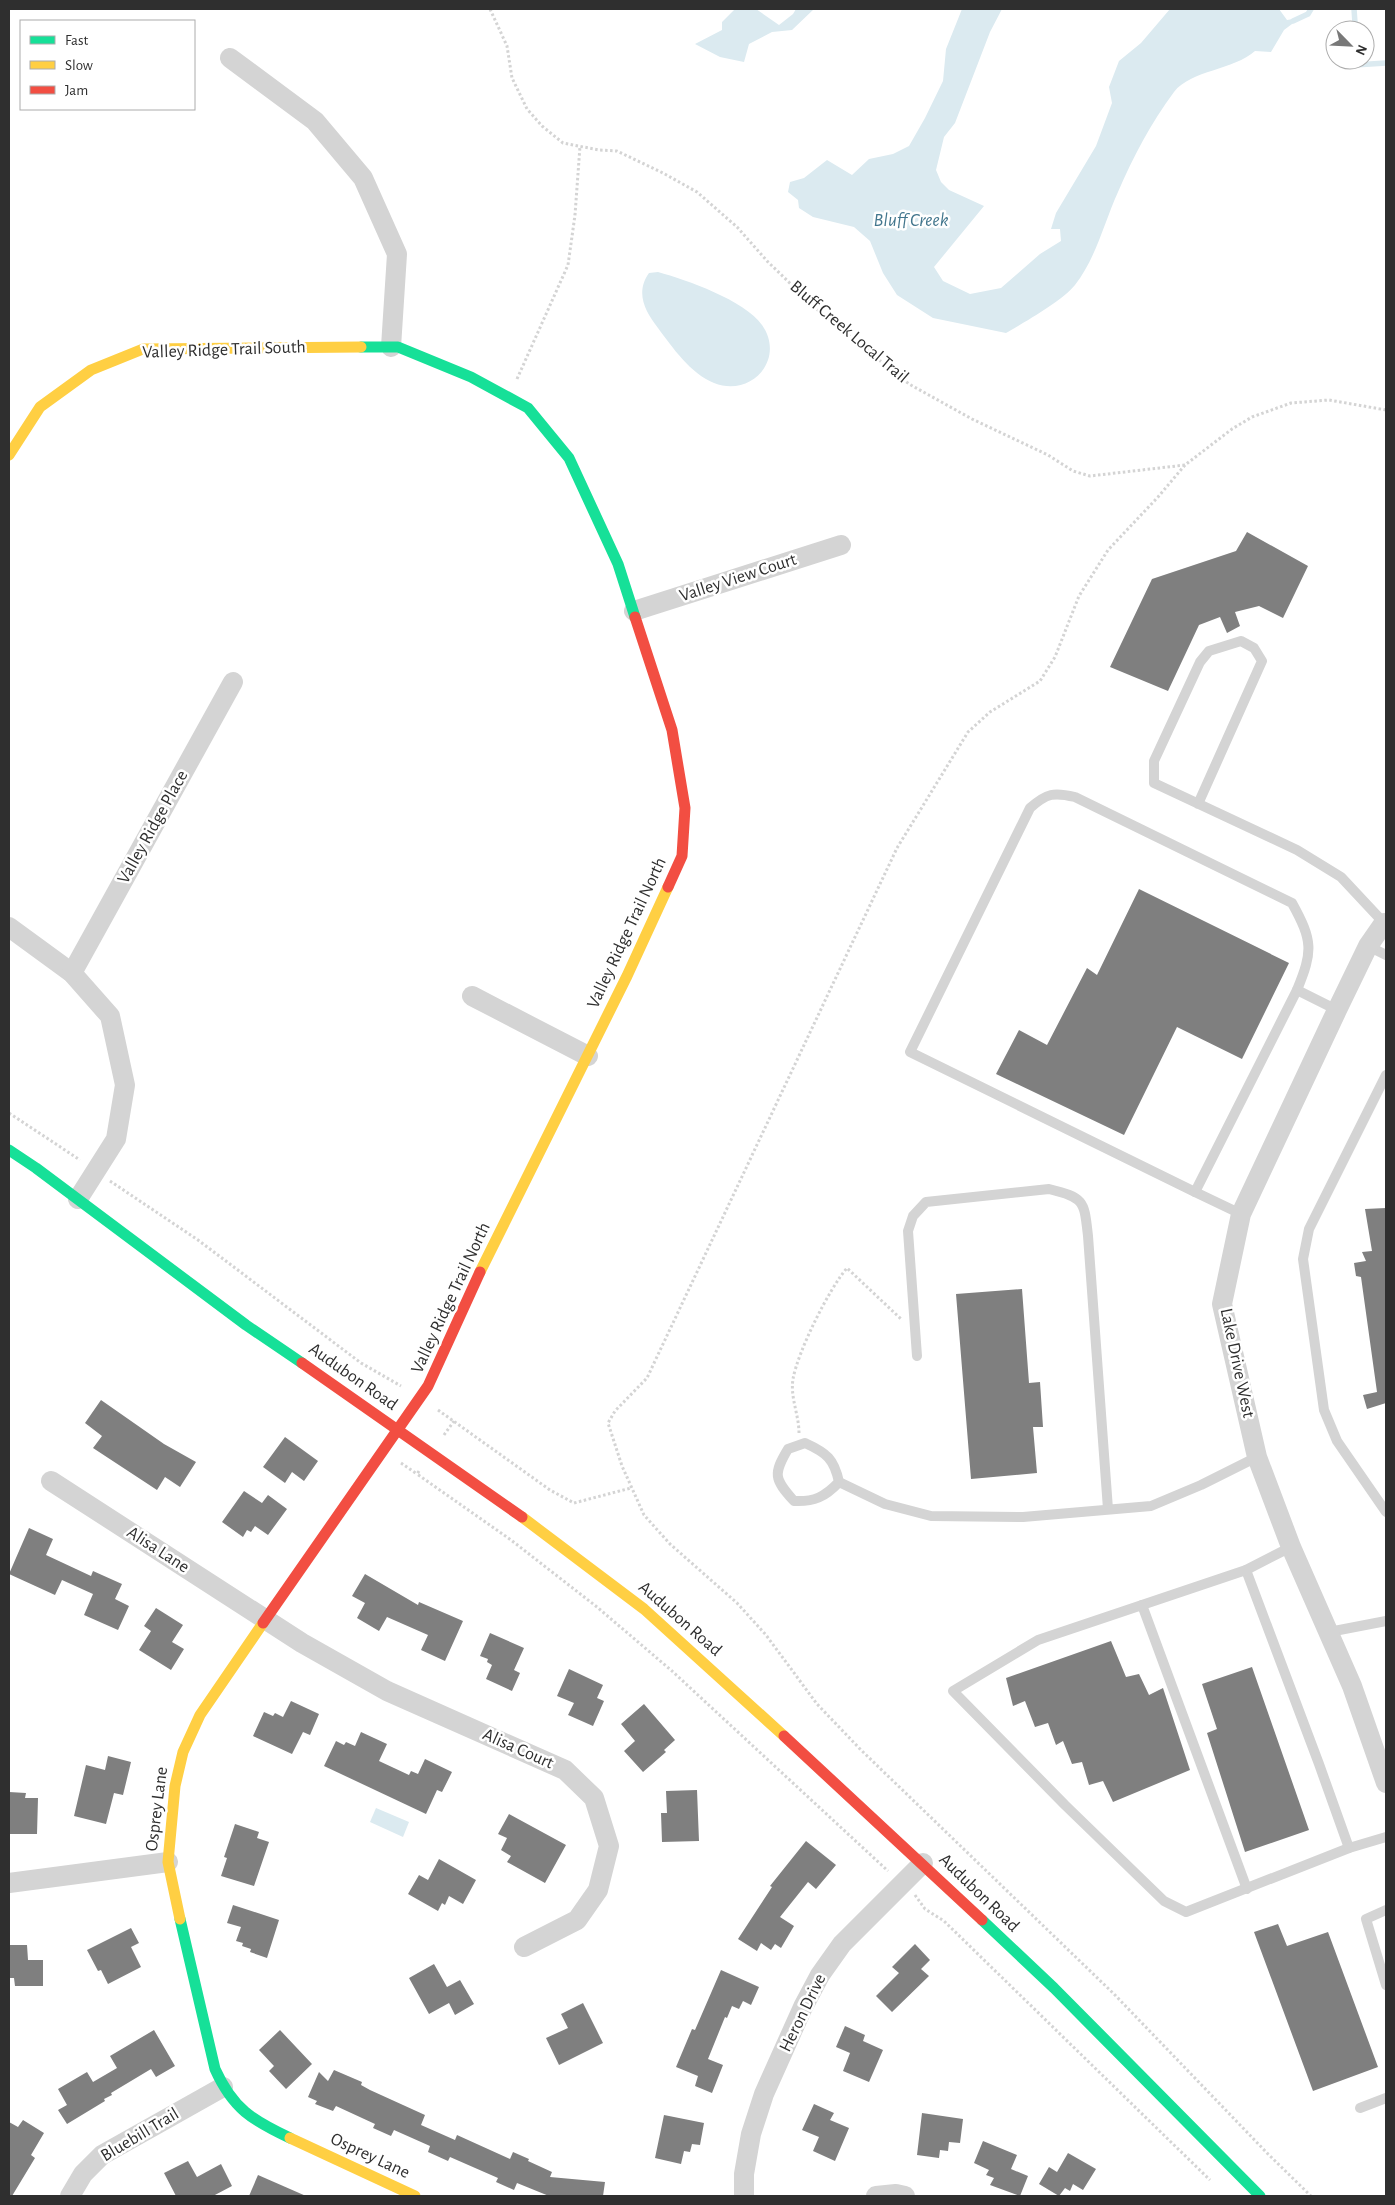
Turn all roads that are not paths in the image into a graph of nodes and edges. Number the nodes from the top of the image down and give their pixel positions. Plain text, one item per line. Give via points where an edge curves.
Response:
1 (230, 58) dead end
2 (391, 347) junction
3 (9, 455) edge
4 (841, 545) dead end
5 (634, 611) junction
6 (233, 682) dead end
7 (1198, 804) junction
8 (1385, 923) edge
9 (9, 927) edge
10 (1368, 946) junction
11 (1386, 955) edge
12 (72, 973) junction
13 (1297, 990) junction
14 (472, 996) dead end
15 (1337, 1010) junction
16 (588, 1056) junction
17 (1386, 1075) edge
18 (9, 1150) edge
19 (1195, 1192) junction
20 (78, 1199) junction
21 (1241, 1214) junction
22 (916, 1356) dead end
23 (397, 1429) junction
24 (1257, 1457) junction
25 (51, 1481) dead end
26 (839, 1482) junction
27 (1108, 1510) junction
28 (1386, 1512) edge
29 (1291, 1547) junction
30 (1246, 1570) junction
31 (1142, 1605) junction
32 (266, 1619) junction
33 (1386, 1621) edge
34 (1329, 1632) junction
35 (1386, 1783) edge
36 (1386, 1838) edge
37 (1349, 1848) junction
38 (168, 1862) junction
39 (923, 1863) junction
40 (9, 1882) edge
41 (1246, 1889) junction
42 (1386, 1910) edge
43 (524, 1947) dead end
44 (1386, 1985) edge
45 (223, 2087) junction
46 (1386, 2098) edge
47 (1360, 2108) dead end
48 (70, 2196) edge
49 (415, 2196) edge
50 (744, 2196) edge
51 (876, 2196) edge
52 (905, 2196) edge
53 (1260, 2196) edge

1 - 2 street via 315,121 363,178 397,254
2 - 3 street, Valley Ridge Trail South via 143,349 91,370 40,407
2 - 5 street, Valley Ridge Trail North via 471,377 528,408 569,458 618,564
4 - 5 street, Valley View Court
5 - 16 street, Valley Ridge Trail North via 672,730 685,808 682,856
6 - 12 street, Valley Ridge Place
7 - 7 lane via 1154,783 1154,761 1204,656 1209,650 1241,641 1254,648 1262,661
7 - 8 lane via 1297,850 1341,876
8 - 10 street, Lake Drive West
9 - 12 street
10 - 11 lane
10 - 15 street, Lake Drive West
12 - 20 street via 110,1016 125,1086 116,1139
13 - 15 lane
13 - 19 lane
13 - 19 lane via 1308,962 1309,942 1292,903 1075,797 1059,793 1043,797 1030,808 910,1052
14 - 16 street
15 - 21 street, Lake Drive West
16 - 23 street, Valley Ridge Trail North via 469,1295 428,1386
17 - 28 lane via 1309,1229 1303,1259 1324,1410 1338,1441
18 - 20 street, Audubon Road
19 - 21 lane
20 - 23 street, Audubon Road via 246,1325
21 - 24 street, Lake Drive West via 1222,1304
22 - 27 lane via 908,1231 913,1216 926,1202 1049,1189 1066,1194 1084,1206
23 - 32 street, Osprey Lane
23 - 39 street, Audubon Road via 487,1491 644,1608
24 - 27 lane via 1151,1506
24 - 29 street, Lake Drive West
25 - 32 street, Alisa Lane
26 - 26 lane via 826,1495 808,1502 794,1501 779,1485 778,1466 788,1449 805,1443 823,1451 836,1466
26 - 27 lane via 885,1504 931,1516 1023,1517
29 - 30 lane
29 - 34 street, Lake Drive West
30 - 31 lane
30 - 37 lane
31 - 41 lane
31 - 41 lane via 1038,1640 953,1691 1164,1901 1186,1912
32 - 38 street, Osprey Lane via 200,1716 183,1752 175,1786
32 - 43 street, Alisa Court via 387,1691 565,1770 594,1798 609,1846 598,1890 577,1920
33 - 34 lane
34 - 35 street, Lake Drive West
36 - 37 lane
37 - 41 lane
38 - 40 street
38 - 45 street, Osprey Lane via 215,2069
39 - 50 street, Heron Drive via 842,1944 820,1975 764,2094 751,2134
39 - 53 street, Audubon Road via 1054,1988
42 - 44 lane via 1366,1919
45 - 48 street, Bluebill Trail via 102,2155
45 - 49 street, Osprey Lane via 242,2111 266,2127
46 - 47 lane
51 - 52 street

